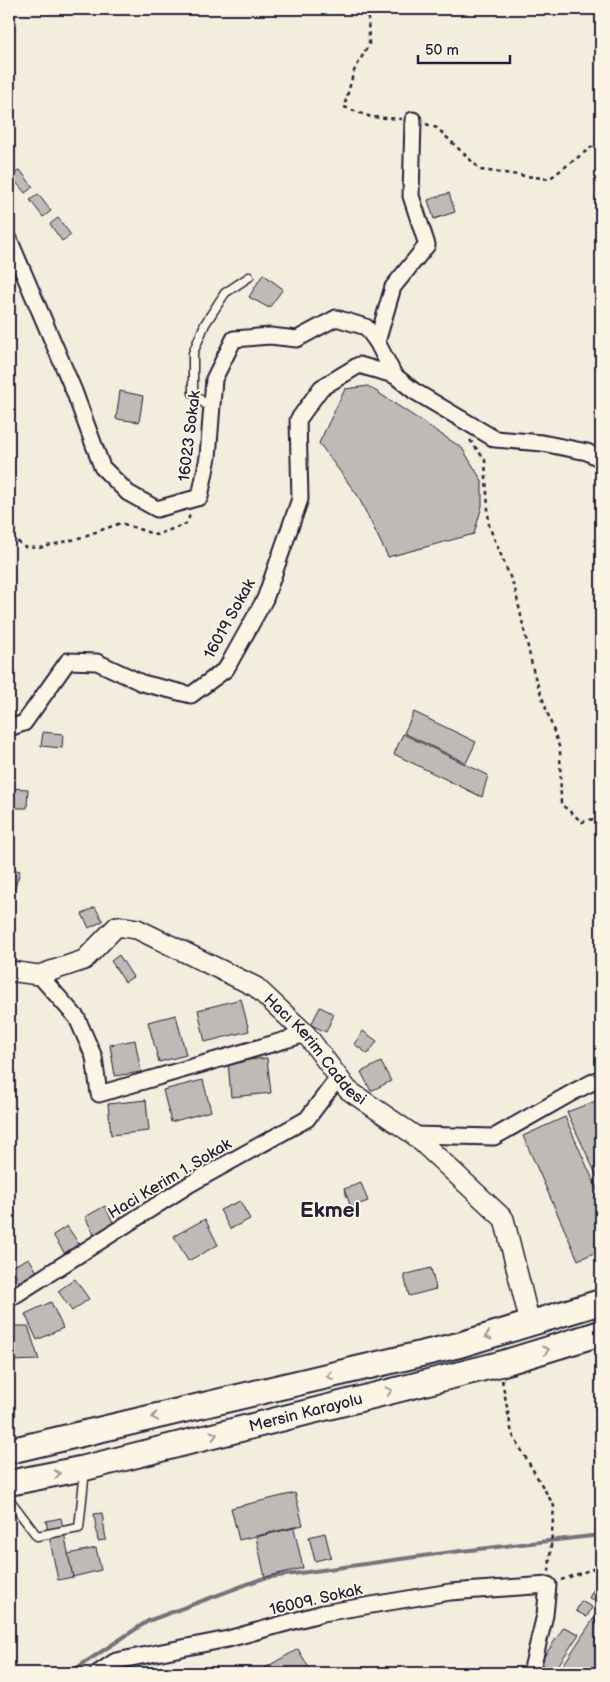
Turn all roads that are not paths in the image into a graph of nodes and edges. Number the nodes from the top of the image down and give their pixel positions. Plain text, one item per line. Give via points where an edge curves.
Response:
1 (413, 120) road end
2 (9, 240) edge
3 (249, 277) dead end
4 (378, 342) junction
5 (394, 375) junction
6 (212, 404) junction
7 (601, 459) edge
8 (9, 728) edge
9 (9, 971) edge
10 (39, 975) junction
11 (306, 1034) junction
12 (338, 1078) junction
13 (601, 1078) edge
14 (414, 1135) junction
15 (9, 1299) edge
16 (601, 1302) edge
17 (530, 1323) junction
18 (601, 1333) edge
19 (9, 1451) edge
20 (85, 1468) junction
21 (9, 1484) edge
22 (9, 1499) edge
23 (98, 1673) edge
24 (532, 1673) edge

1 - 4 street via 411,196 427,245 393,287
2 - 6 street, 16023 Sokak via 74,391 102,467 128,493 157,510 200,497 208,457
3 - 6 lane via 225,292 205,324 193,353 193,393 205,404
4 - 5 street, 16023 Sokak
4 - 6 street, 16023 Sokak via 366,327 336,318 297,339 270,336 234,339 214,378
5 - 7 street via 414,391 495,440 542,443 587,452
5 - 8 street, 16019 Sokak via 359,365 321,388 298,420 300,499 265,599 226,669 192,695 142,683 98,662 68,661 24,723
9 - 10 street, Hacı Kerim Caddesi
10 - 11 street, Hacı Kerim Caddesi via 84,960 117,926 137,929 256,987
10 - 11 street via 77,1018 94,1057 99,1094
11 - 12 street, Hacı Kerim Caddesi
12 - 14 street, Hacı Kerim Caddesi via 348,1090
12 - 15 street, Haci Kerim 1. Sokak via 307,1120 190,1184
13 - 14 street via 494,1137
14 - 17 street, Hacı Kerim Caddesi via 504,1220
16 - 17 highway, Mersin Karayolu
17 -> 19 highway, Mersin Karayolu via 382,1363
20 -> 18 highway, Mersin Karayolu via 500,1364
21 -> 20 highway, Mersin Karayolu
20 - 22 lane via 79,1528 37,1536
23 - 24 street, 16009. Sokak via 116,1661 228,1639 323,1613 450,1592 548,1584 545,1615

